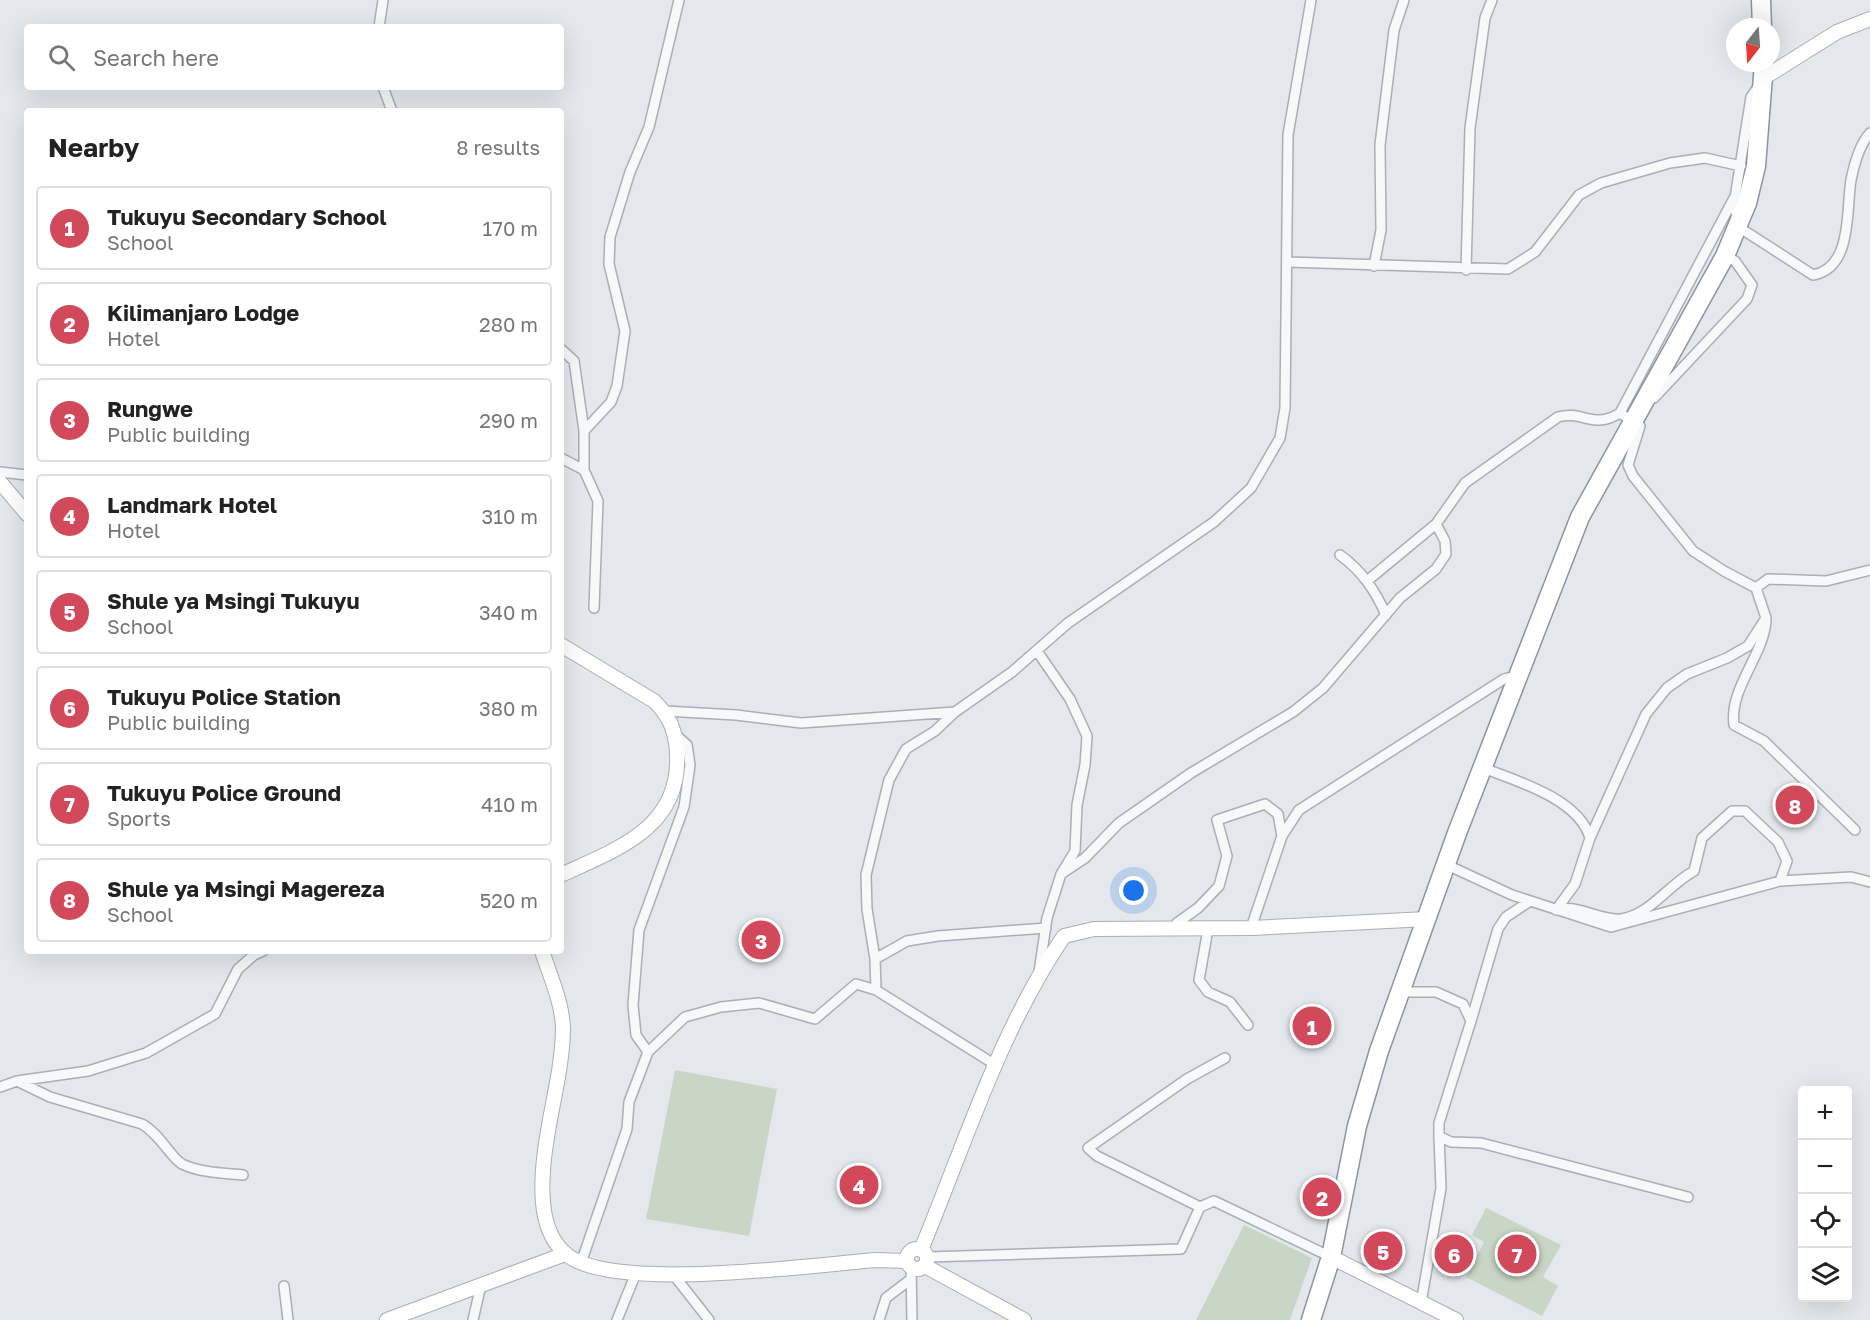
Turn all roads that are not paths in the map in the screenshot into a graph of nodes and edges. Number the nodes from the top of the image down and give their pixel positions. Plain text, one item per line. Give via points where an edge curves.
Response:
1 (383, 0) edge
2 (680, 0) edge
3 (1311, 0) edge
4 (1404, 0) edge
5 (1492, 0) edge
6 (1761, 0) edge
7 (1762, 18) edge
8 (1870, 19) edge
9 (379, 24) edge
10 (1780, 62) edge
11 (1763, 72) edge
12 (1764, 72) edge
13 (384, 90) edge
14 (391, 108) edge
15 (1870, 133) edge
16 (1741, 166) junction
17 (1735, 198) junction
18 (1737, 226) junction
19 (1725, 256) junction
20 (1288, 262) junction
21 (1374, 266) junction
22 (1466, 270) junction
23 (1695, 292) junction
24 (564, 352) edge
25 (1651, 395) junction
26 (1626, 417) junction
27 (584, 431) junction
28 (564, 460) edge
29 (584, 470) junction
30 (0, 472) edge
31 (24, 475) edge
32 (0, 482) edge
33 (24, 510) edge
34 (1436, 524) junction
35 (1340, 555) dead end
36 (1870, 570) edge
37 (1367, 581) junction
38 (1756, 588) junction
39 (594, 609) dead end
40 (1386, 615) junction
41 (1766, 618) junction
42 (564, 647) edge
43 (1037, 651) junction
44 (1520, 675) junction
45 (665, 711) junction
46 (955, 712) junction
47 (676, 735) junction
48 (1483, 768) junction
49 (1855, 830) dead end
50 (1282, 836) junction
51 (1590, 838) junction
52 (1445, 864) junction
53 (564, 874) edge
54 (1061, 874) junction
55 (1780, 881) junction
56 (1870, 882) edge
57 (1530, 901) junction
58 (1556, 910) junction
59 (1427, 918) junction
60 (1046, 928) junction
61 (1208, 928) junction
62 (1251, 928) junction
63 (1174, 929) junction
64 (256, 954) edge
65 (543, 954) edge
66 (875, 959) junction
67 (1039, 974) junction
68 (876, 990) junction
69 (1401, 992) junction
70 (1471, 1021) junction
71 (1248, 1025) dead end
72 (648, 1052) junction
73 (1225, 1058) dead end
74 (994, 1064) junction
75 (17, 1081) junction
76 (0, 1087) edge
77 (1439, 1136) junction
78 (243, 1175) dead end
79 (1688, 1197) dead end
80 (1200, 1207) junction
81 (565, 1254) junction
82 (1331, 1257) junction
83 (925, 1258) junction
84 (580, 1263) junction
85 (910, 1269) junction
86 (636, 1273) junction
87 (673, 1274) junction
88 (481, 1285) junction
89 (284, 1286) dead end
90 (1421, 1303) junction
91 (288, 1320) edge
92 (387, 1320) edge
93 (473, 1320) edge
94 (617, 1320) edge
95 (709, 1320) edge
96 (879, 1320) edge
97 (912, 1320) edge
98 (1024, 1320) edge
99 (1311, 1320) edge
100 (1456, 1320) edge

1 - 9 street
2 - 27 street via 649,127 610,237 609,264 625,331 617,386 611,402
3 - 20 street via 1288,135
4 - 21 street via 1394,30 1380,145 1381,230
5 - 22 street via 1485,18 1470,128
6 - 7 highway
8 - 10 main road
11 - 16 street via 1751,97
12 - 18 highway via 1756,166
13 - 14 street
15 - 18 street via 1851,179 1847,233 1833,264 1824,273 1813,274
16 - 17 street
16 - 22 street via 1705,159 1670,163 1601,183 1579,195 1535,252 1508,269
17 - 18 street
17 - 23 street
18 - 19 highway
19 - 23 highway
19 - 25 street via 1735,261 1752,285 1747,299
20 - 21 street
20 - 43 street via 1285,408 1280,438 1251,488 1214,522 1068,623
21 - 22 street
23 - 25 highway
23 - 26 street via 1663,329
24 - 27 street via 574,361
25 - 26 highway
25 - 38 street via 1628,465 1633,476 1694,551
26 - 34 street via 1594,422 1571,414 1558,417 1465,483
26 - 44 highway via 1580,517
27 - 29 street
28 - 29 street
29 - 39 street via 598,501
30 - 31 street
32 - 33 main road
34 - 37 street
34 - 40 street via 1445,541 1446,554 1436,569 1400,598
35 - 37 street via 1358,568
36 - 38 street via 1826,581 1768,579
37 - 40 street
38 - 41 street
40 - 54 street via 1323,688 1293,712 1191,773 1119,823 1085,858
41 - 49 street via 1765,637 1732,709 1734,725 1764,741
41 - 51 street via 1748,646 1687,674 1667,688 1646,714
42 - 45 main road
43 - 46 street
43 - 54 street via 1070,699 1087,736 1077,805 1076,850
44 - 48 highway
44 - 50 street via 1504,679 1299,810
45 - 46 street via 801,723
45 - 47 main road
46 - 66 street via 935,731 906,749 889,780 866,875
47 - 53 main road via 676,781 668,805 649,828 625,845
47 - 72 street via 687,745 690,765 684,807 639,930 633,1005 636,1035
48 - 51 street via 1535,788 1580,817
48 - 52 highway
50 - 62 street
50 - 63 street via 1278,814 1265,804 1217,820 1227,855 1219,886
51 - 58 street via 1575,884
52 - 57 street
52 - 59 highway
54 - 60 street
55 - 56 street via 1851,877
55 - 58 street via 1611,927
55 - 58 street via 1787,861 1778,842 1745,811 1732,811 1702,838 1694,871 1676,881 1646,910 1621,919 1569,908
57 - 58 street
57 - 70 street via 1506,917 1498,929
59 - 62 main road
59 - 69 highway
60 - 66 street via 907,941
60 - 67 street
61 - 62 main road
61 - 63 main road
61 - 71 street via 1199,980 1208,992 1230,1002
63 - 67 main road via 1094,929 1064,936
64 - 75 street via 238,969 215,1014 146,1053 88,1071
65 - 81 main road via 563,1030 543,1168 543,1209 553,1238
66 - 68 street
67 - 74 main road
68 - 72 street via 856,984 815,1019 759,1003 721,1007 685,1017
68 - 74 street
69 - 70 street via 1436,992 1463,1004
69 - 82 highway via 1357,1126
70 - 77 street via 1439,1123
72 - 84 street via 629,1102 627,1129
73 - 80 street via 1187,1079 1088,1148
74 - 83 main road
75 - 76 street
75 - 78 street via 50,1097 142,1124 156,1132 181,1163
77 - 79 street
77 - 90 street via 1441,1188
80 - 82 street via 1214,1201
80 - 83 street via 1181,1250
81 - 84 main road
81 - 88 main road
82 - 90 main road
82 - 99 highway
83 - 85 main road via 917,1270
83 - 98 main road
84 - 86 main road
85 - 87 main road via 876,1260
85 - 96 street via 886,1298
85 - 97 street
86 - 87 main road
86 - 94 street
87 - 95 street
88 - 92 main road
88 - 93 street
89 - 91 street
90 - 100 main road

